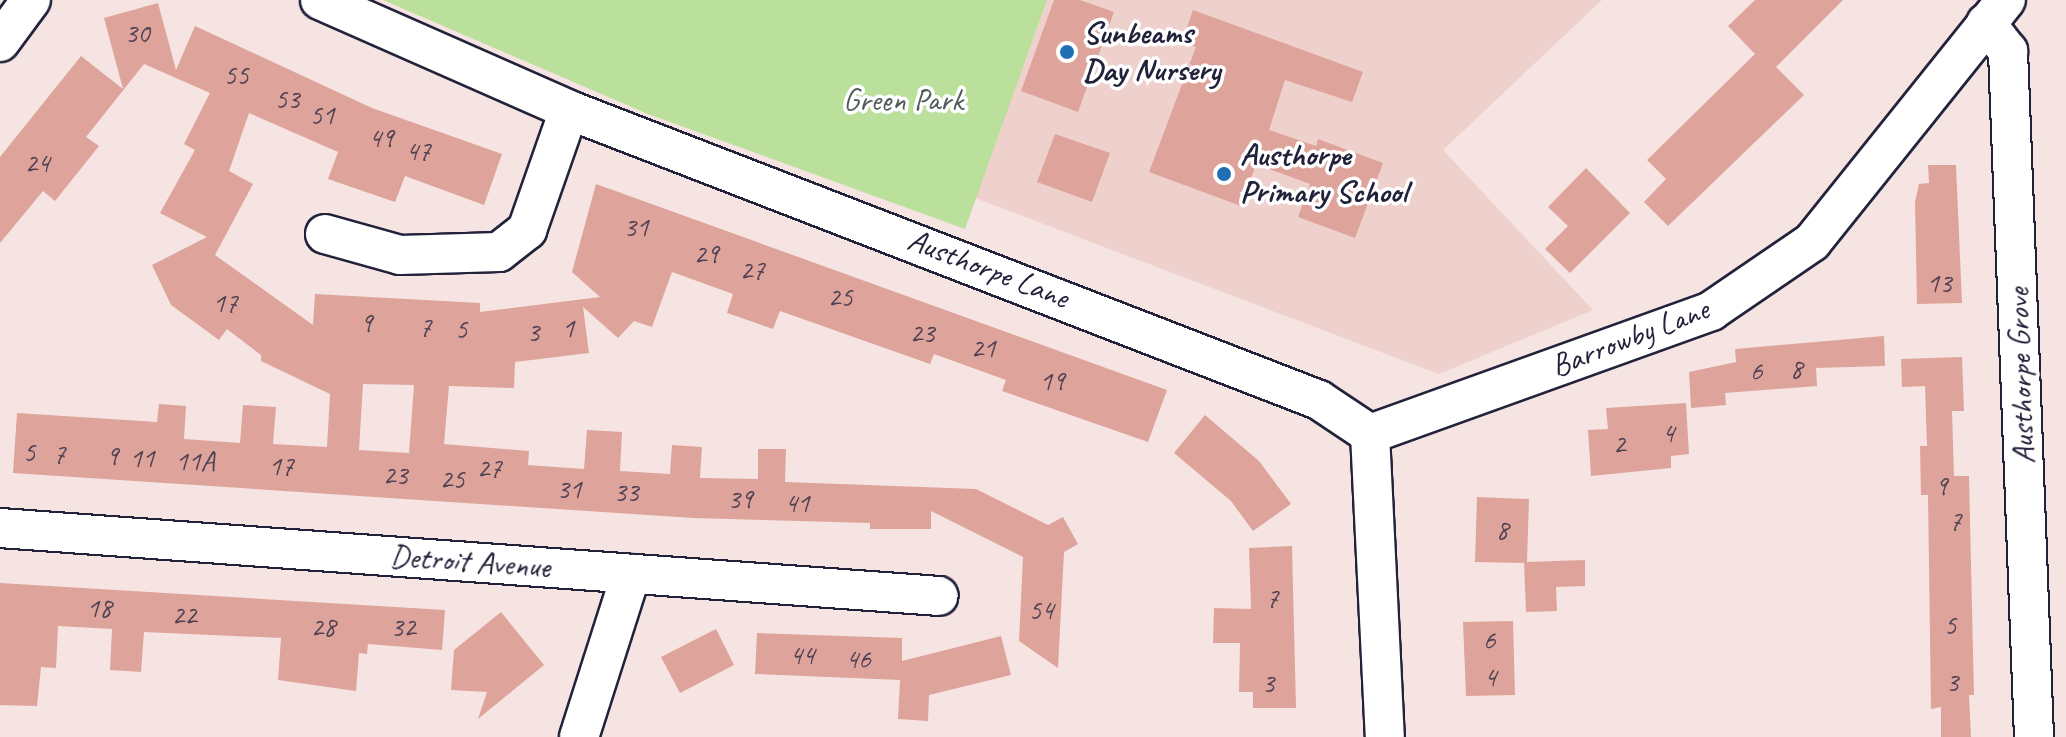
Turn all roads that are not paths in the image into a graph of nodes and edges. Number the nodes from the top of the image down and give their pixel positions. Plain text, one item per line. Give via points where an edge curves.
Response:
1 (31, 0) edge
2 (320, 0) edge
3 (1996, 11) edge
4 (0, 42) edge
5 (569, 110) junction
6 (325, 234) dead end
7 (1370, 434) junction
8 (0, 528) edge
9 (631, 574) junction
10 (939, 596) dead end
11 (579, 737) edge
12 (1385, 737) edge
13 (2034, 737) edge

1 - 4 street
2 - 5 street, Austhorpe Lane
3 - 7 street, Barrowby Lane via 1812,242 1711,311
3 - 13 street, Austhorpe Grove via 2008,51
5 - 6 street via 527,230 499,252 400,255
5 - 7 street, Austhorpe Lane via 1319,400
7 - 12 street
8 - 9 street, Detroit Avenue
9 - 10 street, Detroit Avenue
9 - 11 street

